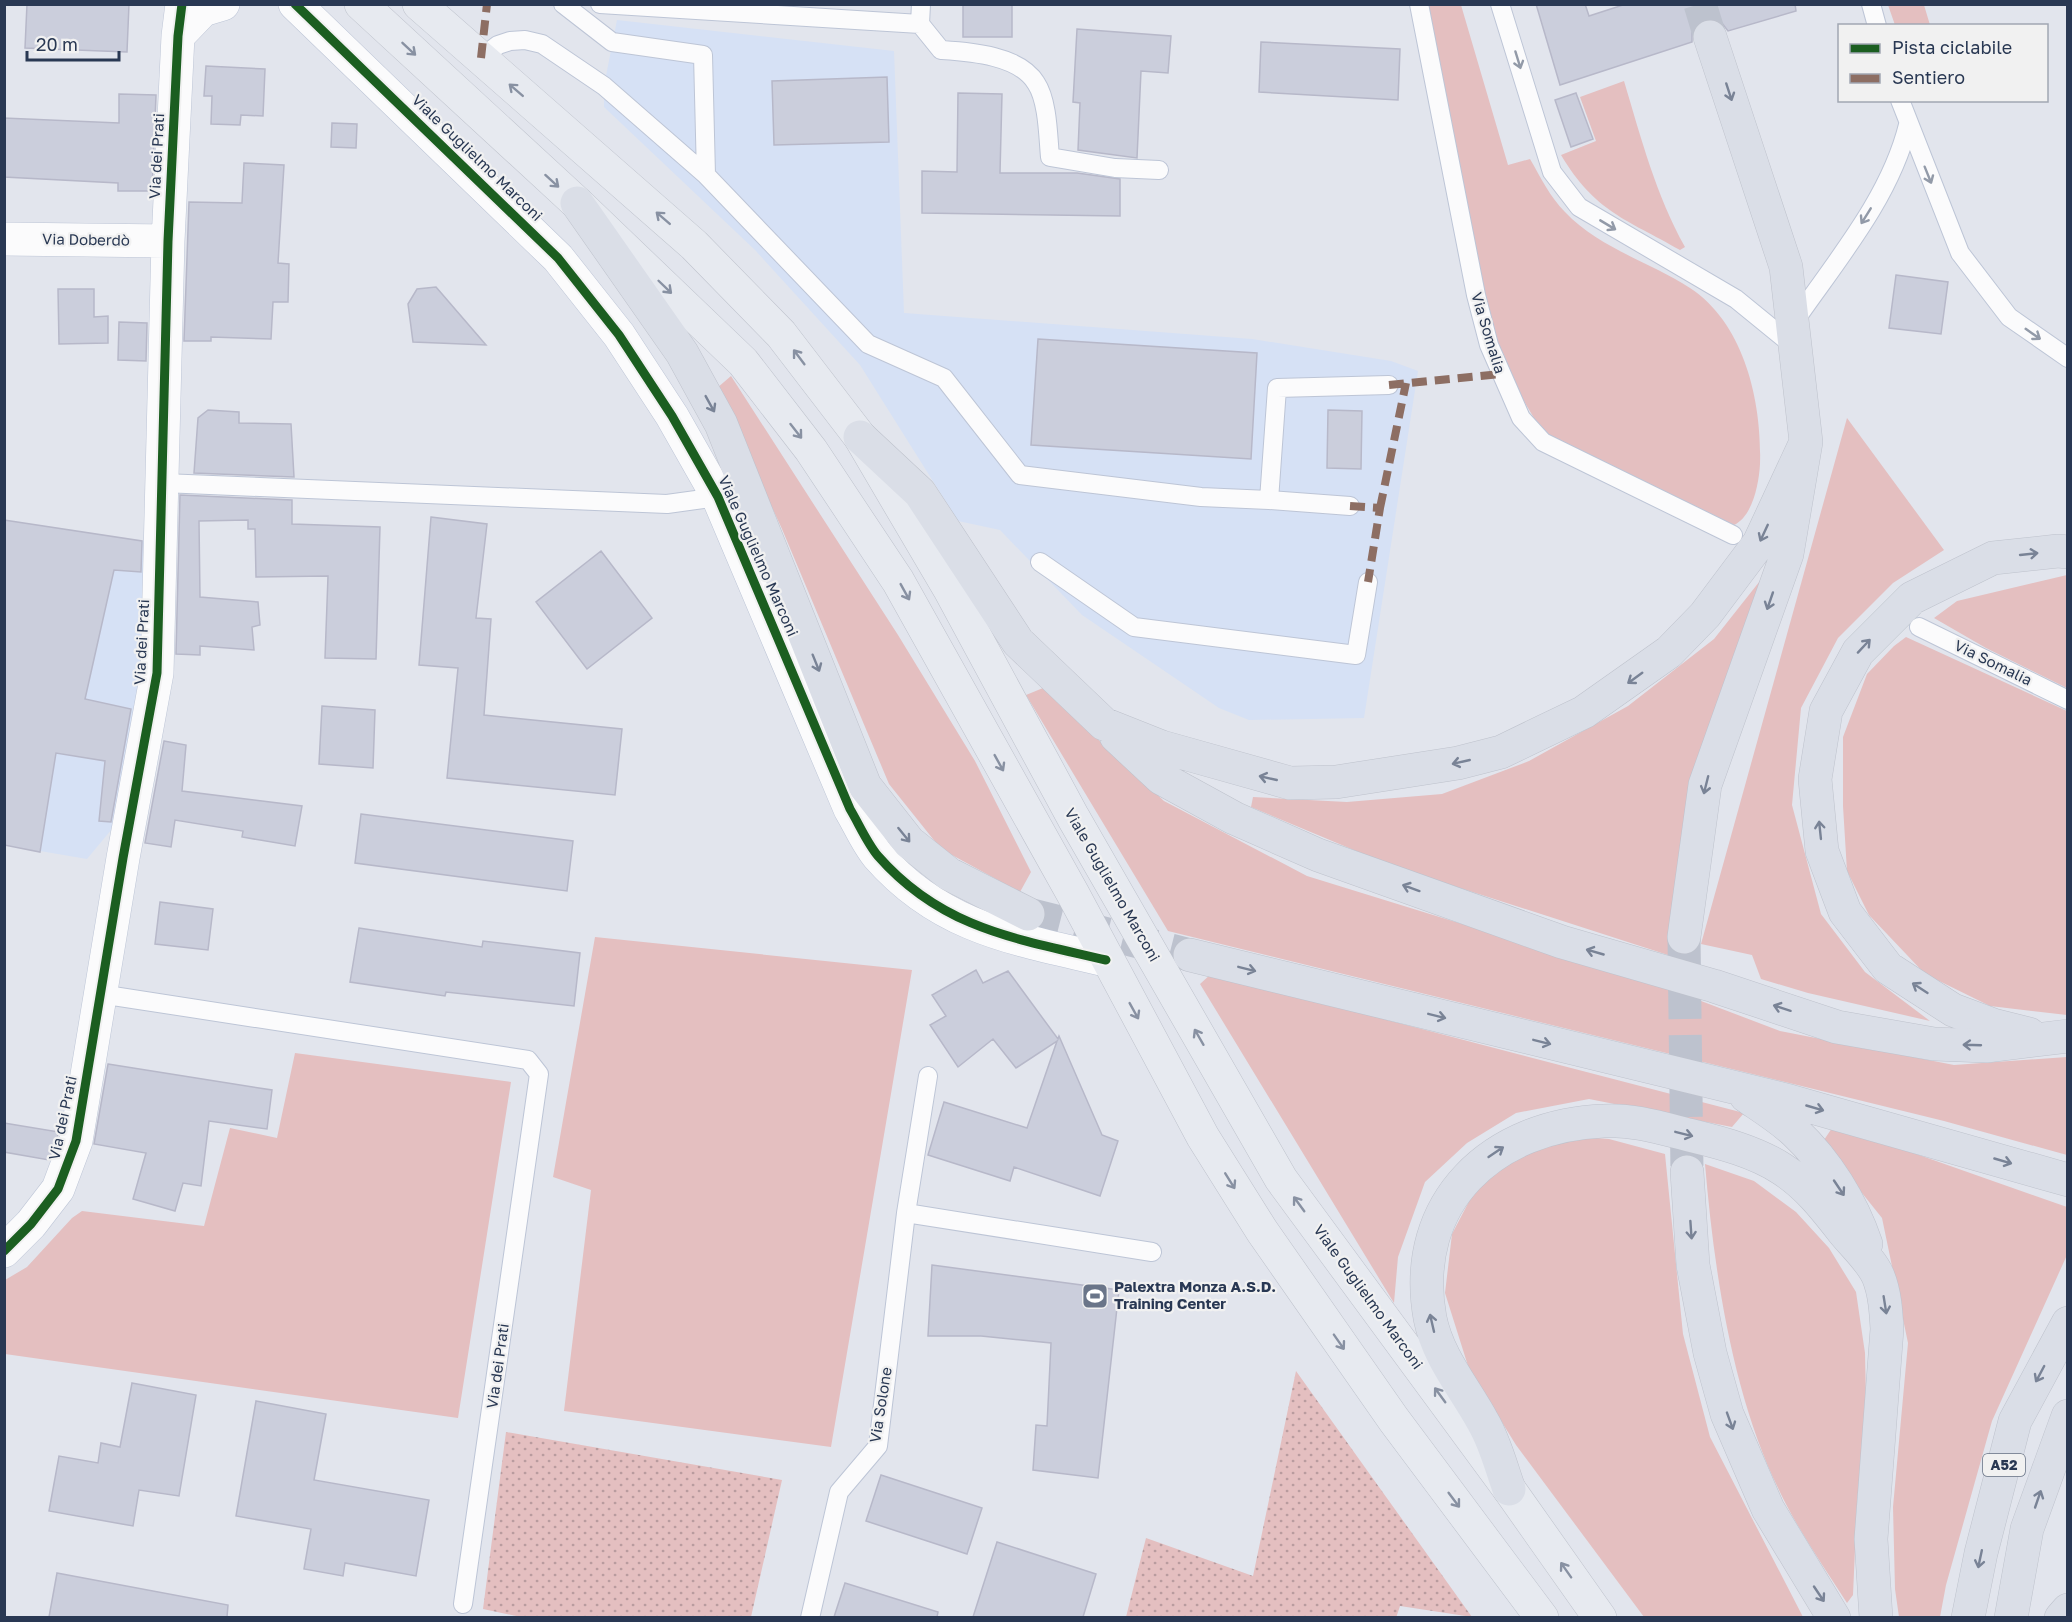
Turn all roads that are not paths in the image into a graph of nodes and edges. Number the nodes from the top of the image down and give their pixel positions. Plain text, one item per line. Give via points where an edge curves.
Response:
1 (224, 4) edge
2 (295, 4) edge
3 (419, 4) edge
4 (563, 4) edge
5 (600, 4) edge
6 (921, 4) edge
7 (1419, 4) edge
8 (1500, 4) edge
9 (1871, 4) edge
10 (364, 7) edge
11 (180, 20) edge
12 (920, 24) junction
13 (1876, 24) edge
14 (1710, 37) tunnel mouth
15 (481, 58) junction
16 (1901, 102) edge
17 (1908, 125) junction
18 (1159, 170) dead end
19 (706, 175) junction
20 (577, 203) junction
21 (4, 239) edge
22 (168, 241) junction
23 (1794, 336) junction
24 (2067, 358) edge
25 (1389, 385) dead end
26 (860, 437) junction
27 (1806, 442) junction
28 (164, 483) junction
29 (718, 497) junction
30 (1269, 500) junction
31 (1350, 506) dead end
32 (1733, 535) dead end
33 (2067, 552) edge
34 (1040, 562) dead end
35 (1368, 582) dead end
36 (1919, 627) dead end
37 (2067, 700) edge
38 (1104, 724) junction
39 (1028, 914) tunnel mouth
40 (1684, 937) tunnel mouth
41 (1190, 955) tunnel mouth
42 (1106, 960) junction
43 (100, 994) junction
44 (2060, 1038) edge
45 (928, 1076) dead end
46 (1738, 1089) junction
47 (1687, 1172) tunnel mouth
48 (2067, 1180) edge
49 (906, 1213) junction
50 (4, 1251) edge
51 (1152, 1251) dead end
52 (1877, 1274) junction
53 (2067, 1323) edge
54 (2067, 1416) edge
55 (1509, 1489) junction
56 (463, 1604) dead end
57 (2067, 1610) edge
58 (810, 1617) edge
59 (1542, 1617) edge
60 (1600, 1617) edge
61 (1834, 1617) edge
62 (1876, 1617) edge
63 (1968, 1617) edge
64 (2011, 1617) edge
65 (2061, 1617) edge

1 - 11 street, Via dei Prati
2 - 29 street, Viale Guglielmo Marconi via 558,258 625,344
3 - 15 main road, Viale Guglielmo Marconi
4 - 19 lane via 612,42 704,55
5 - 12 lane
6 - 12 lane
7 - 32 lane, Via Somalia via 1476,295 1489,345 1521,418 1543,442
8 -> 23 lane via 1552,172 1579,207
9 - 13 lane
10 -> 20 main road
11 - 22 street, Via dei Prati
12 - 18 lane via 941,50 973,52 1010,61 1036,82 1046,115 1050,157 1115,168
14 -> 23 highway via 1786,267
15 - 19 lane via 510,41 542,44 604,86
26 -> 15 main road, Viale Guglielmo Marconi via 781,334 694,245
16 - 17 lane
17 -> 23 lane via 1901,153 1873,205
17 -> 24 lane via 1960,253 2009,317
19 - 30 lane via 868,344 944,378 1020,475 1202,497
20 -> 39 highway via 682,353 721,424 865,786 909,842 949,874
20 -> 42 main road via 743,362 811,450 898,581
21 - 22 street, Via Doberdò
22 - 28 street, Via dei Prati
23 - 27 highway
25 - 30 lane via 1277,388
26 - 38 highway via 920,493 1018,642
55 -> 26 main road, Viale Guglielmo Marconi via 1281,1179
27 -> 38 highway via 1760,543 1705,615 1669,652 1584,712 1502,752 1397,774 1290,783 1162,747
27 -> 40 highway via 1787,554 1705,785
28 - 29 lane via 667,504
28 - 43 street, Via dei Prati via 158,673
29 - 42 street, Viale Guglielmo Marconi via 850,809 877,854 915,893 963,921 1012,938
30 - 31 lane
44 -> 33 highway via 1993,1025 1953,1010 1888,968 1845,912 1822,850 1815,780 1826,711 1858,652 1912,598 1993,558
34 - 35 lane via 1134,627 1356,655
36 - 37 lane, Via Somalia
44 -> 38 highway via 1986,1046 1934,1044 1837,1027 1562,942 1318,855 1234,818 1161,778
41 -> 46 highway
42 -> 59 main road via 1203,1137 1262,1231 1394,1420
43 - 50 street, Via dei Prati via 82,1114 69,1166 46,1207
43 - 56 lane, Via dei Prati via 528,1060 539,1074
45 - 49 lane, Via Solone
46 -> 48 highway
46 -> 52 highway via 1795,1132 1830,1175 1849,1202
47 -> 61 highway via 1693,1264 1710,1353 1727,1414 1768,1509
49 - 51 lane
49 - 58 lane, Via Solone via 878,1446 839,1492
55 -> 52 highway via 1485,1424 1440,1355 1427,1287 1430,1256 1447,1207 1466,1177 1506,1146 1538,1131 1605,1120 1634,1122 1719,1142 1781,1168 1811,1192
52 -> 62 highway via 1887,1329 1871,1539
53 -> 63 highway, A52 via 2015,1421
64 -> 54 highway, A52 via 2027,1529
60 -> 55 main road, Viale Guglielmo Marconi
57 - 65 highway

